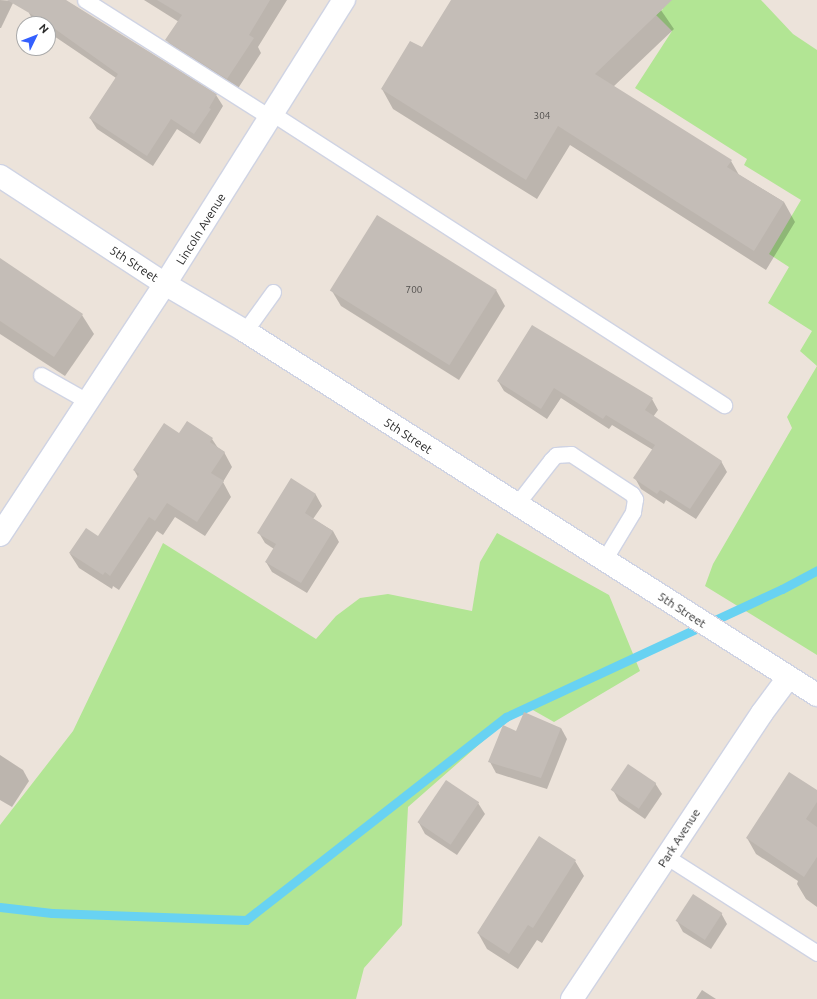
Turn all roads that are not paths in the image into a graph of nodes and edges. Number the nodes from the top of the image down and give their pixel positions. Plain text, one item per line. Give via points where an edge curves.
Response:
1 (85, 0) edge
2 (344, 0) edge
3 (272, 116) junction
4 (0, 176) edge
5 (165, 284) junction
6 (273, 292) dead end
7 (245, 331) junction
8 (41, 375) dead end
9 (89, 402) junction
10 (724, 404) dead end
11 (516, 505) junction
12 (0, 535) edge
13 (604, 560) junction
14 (788, 678) junction
15 (817, 695) edge
16 (667, 857) junction
17 (817, 953) edge
18 (572, 999) edge

1 - 3 lane
2 - 3 street, Lincoln Avenue
3 - 5 street, Lincoln Avenue
3 - 10 lane via 354,164
4 - 5 street, 5th Street
5 - 7 street, 5th Street
5 - 9 street, Lincoln Avenue
6 - 7 lane
7 - 11 street, 5th Street
8 - 9 lane
9 - 12 street, Lincoln Avenue
11 - 13 street, 5th Street
11 - 13 lane via 556,455 571,454 632,494 635,499 633,512
13 - 14 street, 5th Street
14 - 15 street, 5th Street
14 - 16 street, Park Avenue via 762,712
16 - 17 lane
16 - 18 street, Park Avenue

